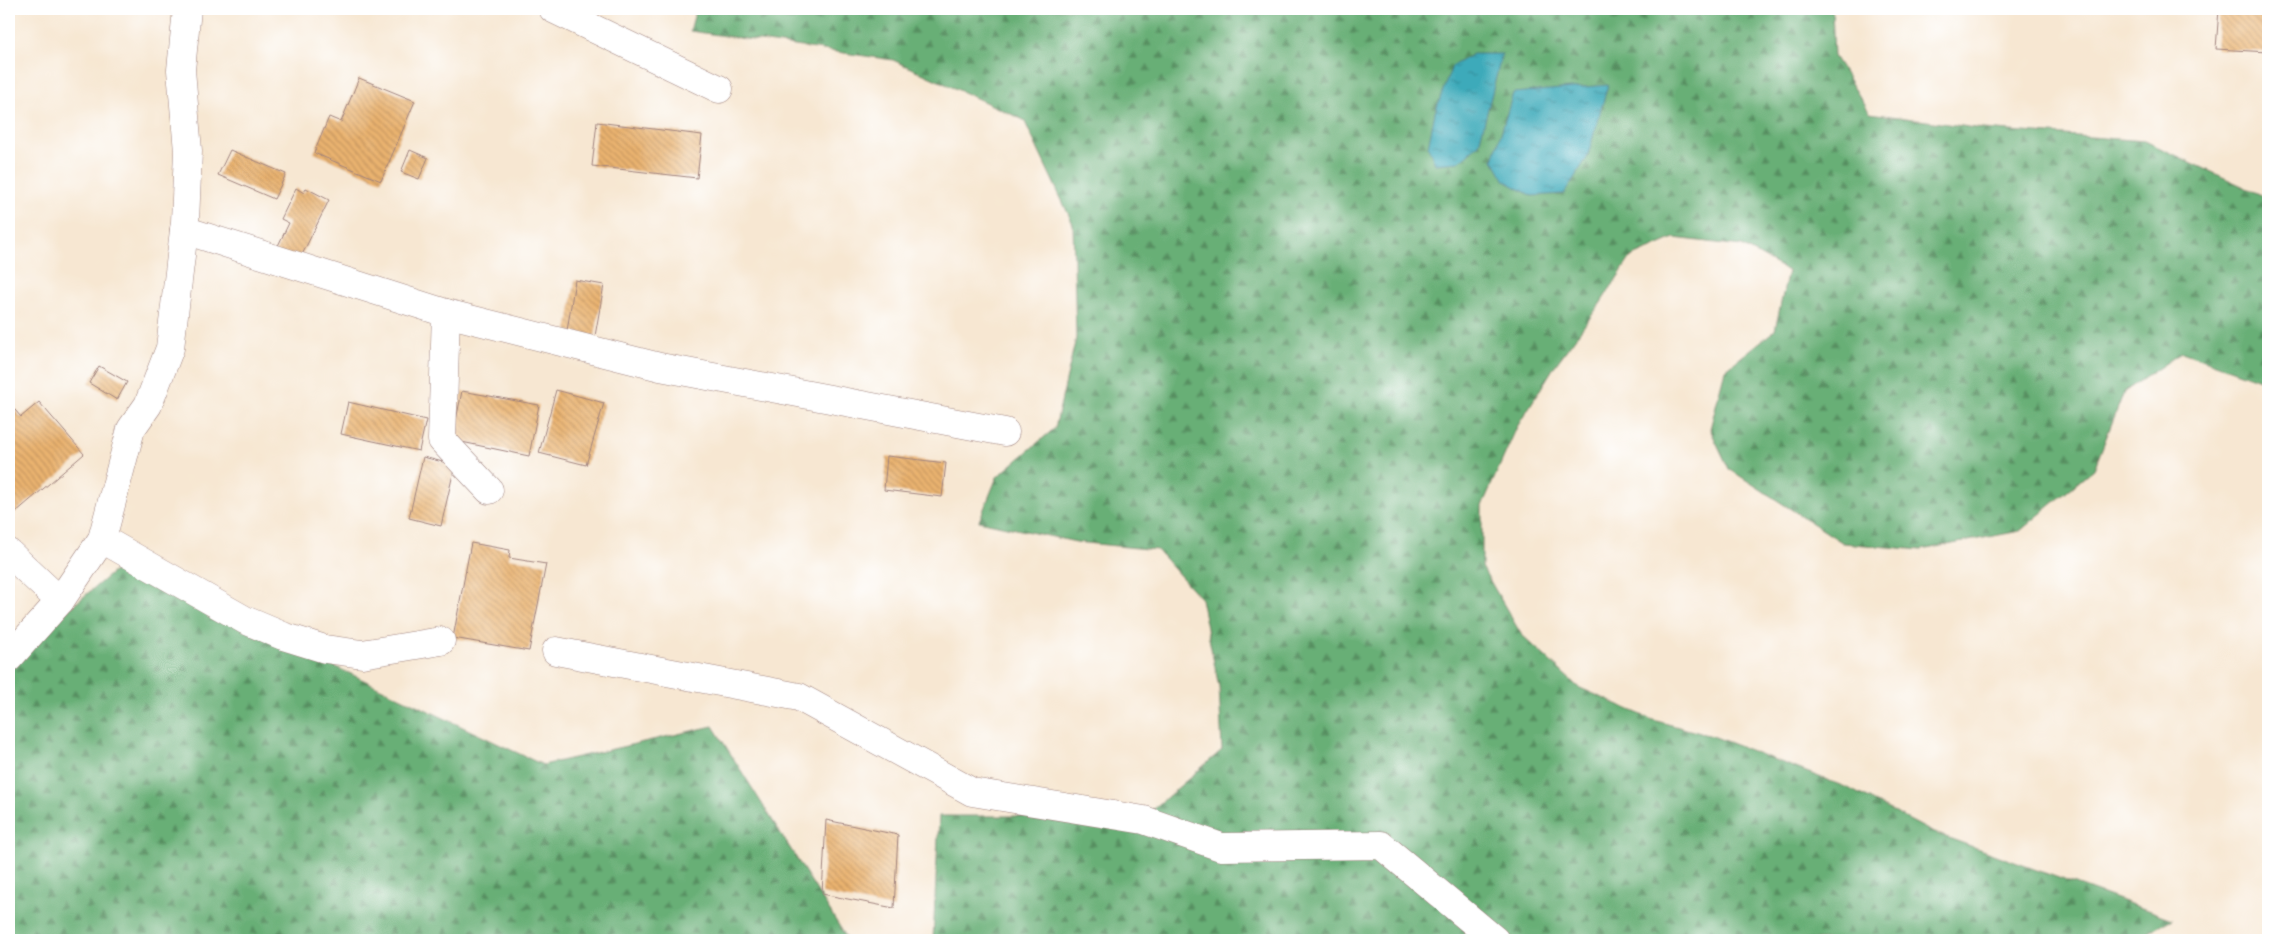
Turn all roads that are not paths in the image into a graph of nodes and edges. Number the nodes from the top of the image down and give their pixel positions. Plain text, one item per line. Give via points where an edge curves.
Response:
1 (188, 9) edge
2 (554, 9) edge
3 (719, 89) dead end
4 (184, 230) junction
5 (446, 313) junction
6 (1005, 432) dead end
7 (489, 490) dead end
8 (102, 538) junction
9 (9, 554) edge
10 (60, 601) junction
11 (441, 640) dead end
12 (556, 651) dead end
13 (9, 658) edge
14 (1495, 940) edge

1 - 4 street via 181,70 188,151
2 - 3 street
4 - 5 street
4 - 8 street via 170,348 148,405 131,429
5 - 6 street via 660,367
5 - 7 street via 442,440
8 - 10 street
8 - 11 street via 245,620 325,649 362,654
9 - 10 street
10 - 13 street
12 - 14 street via 799,697 972,792 1144,820 1221,847 1382,845

